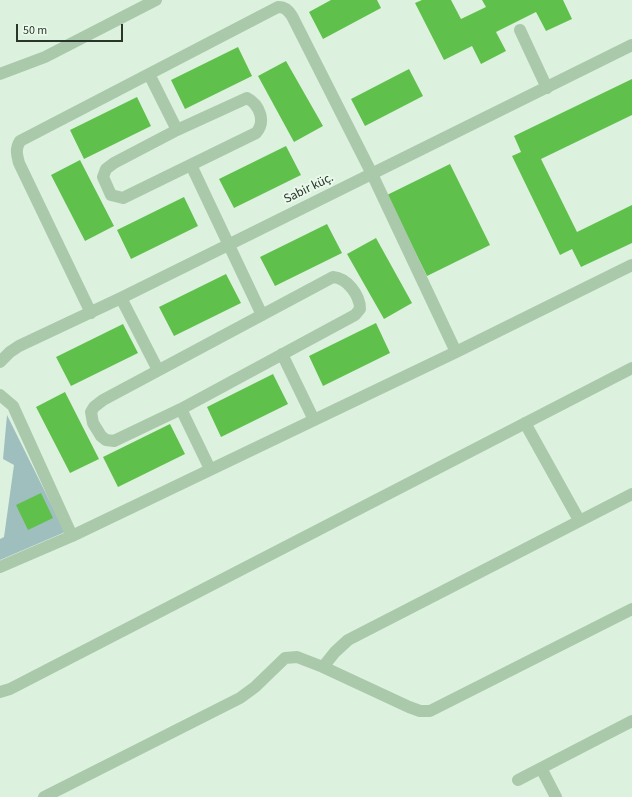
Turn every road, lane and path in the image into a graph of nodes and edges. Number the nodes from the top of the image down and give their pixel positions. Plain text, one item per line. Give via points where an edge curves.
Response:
1 (156, 0) edge
2 (520, 30) dead end
3 (632, 45) edge
4 (0, 74) edge
5 (149, 74) junction
6 (547, 88) junction
7 (177, 130) junction
8 (190, 165) junction
9 (372, 174) junction
10 (228, 244) junction
11 (632, 265) edge
12 (121, 298) junction
13 (91, 313) junction
14 (262, 315) junction
15 (456, 352) junction
16 (282, 354) junction
17 (0, 362) edge
18 (632, 368) edge
19 (158, 370) junction
20 (0, 395) edge
21 (181, 409) junction
22 (314, 420) junction
23 (525, 424) junction
24 (210, 469) junction
25 (632, 494) edge
26 (579, 520) junction
27 (72, 536) junction
28 (0, 567) edge
29 (632, 610) edge
30 (323, 667) junction
31 (0, 692) edge
32 (632, 721) edge
33 (541, 768) junction
34 (518, 780) dead end
35 (44, 797) edge
36 (556, 797) edge

1 - 4 street via 46,57
2 - 6 street
3 - 6 street, Sabir küç.
5 - 7 street
5 - 9 street via 278,7 285,8 292,16
5 - 13 street via 30,135 20,141 17,147 19,163
6 - 9 street, Sabir küç.
7 - 8 street via 247,98 253,102 263,120 262,127 256,133
7 - 8 street via 114,163 106,169 104,184 111,195 123,198
8 - 10 street
9 - 10 street, Sabir küç.
9 - 15 street
10 - 12 street, Sabir küç.
10 - 14 street
11 - 15 street
12 - 13 street, Sabir küç.
12 - 19 street
13 - 17 street, Sabir küç. via 20,346
14 - 16 street via 333,277 347,282 360,304 360,309 355,315
14 - 19 street
15 - 22 street
16 - 21 street
16 - 22 street
18 - 23 street
19 - 21 street via 102,400 91,412 93,423 101,436 114,441
20 - 27 street via 13,406
21 - 24 street
22 - 24 street
23 - 26 street
23 - 31 street
24 - 27 street
25 - 26 street
26 - 30 street via 348,640
27 - 28 street
29 - 30 street via 430,711 409,707
30 - 35 street via 297,657 285,658 240,698
32 - 33 street
33 - 34 street
33 - 36 street

